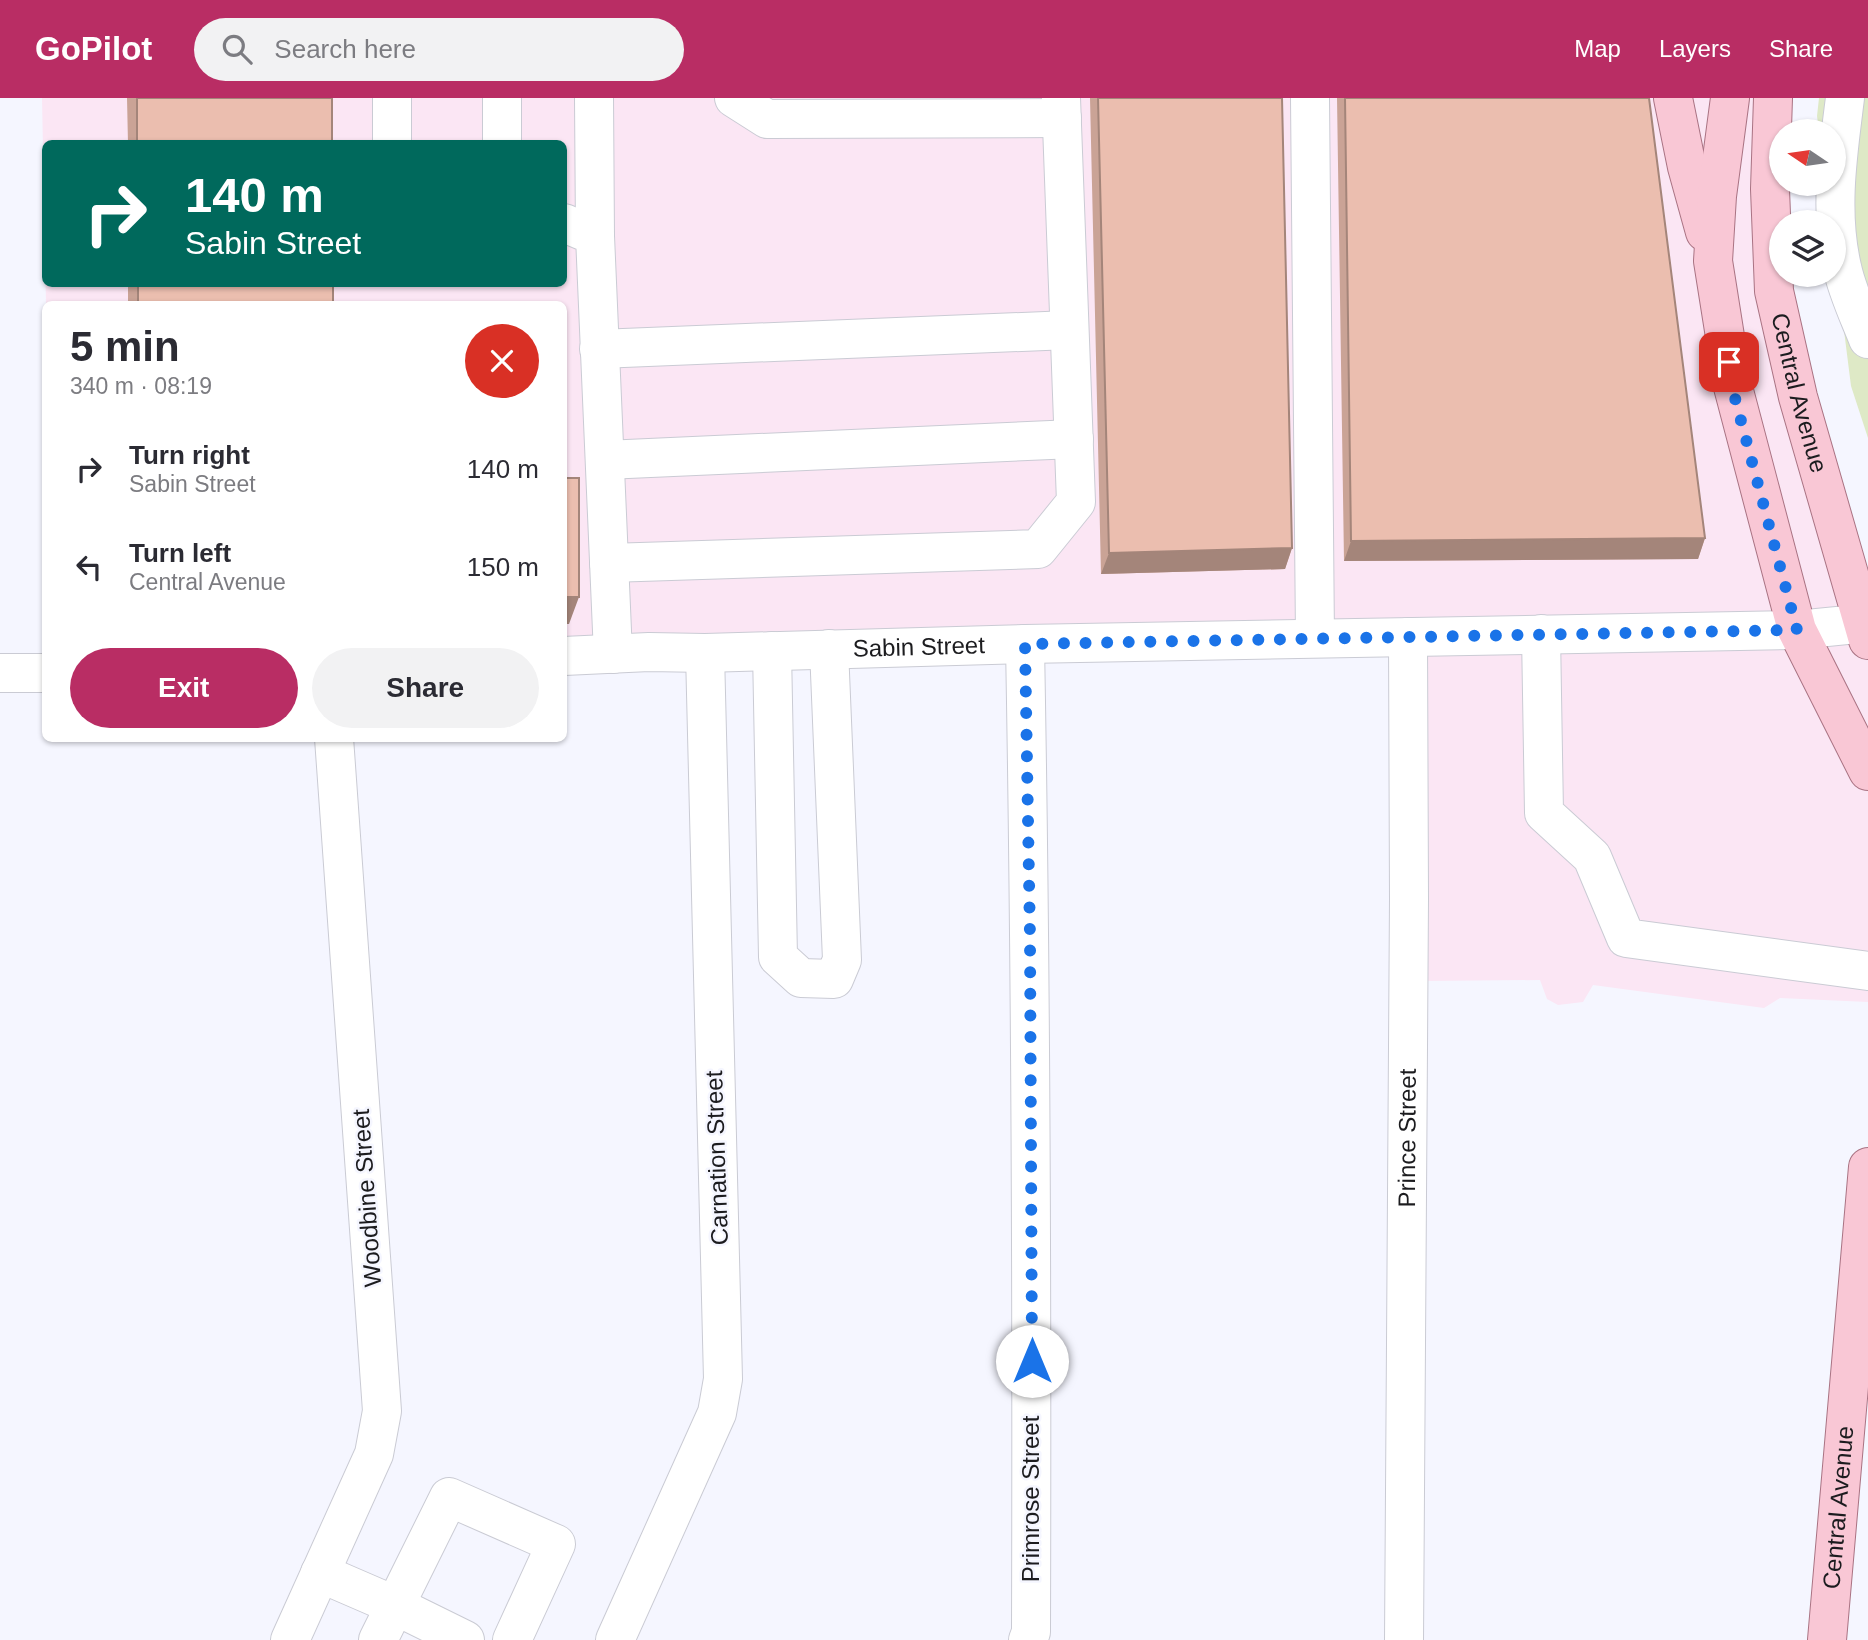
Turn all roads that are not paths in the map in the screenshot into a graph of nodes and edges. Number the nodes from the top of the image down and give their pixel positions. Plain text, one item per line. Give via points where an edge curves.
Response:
1 (392, 98) edge
2 (502, 98) edge
3 (594, 98) edge
4 (734, 98) edge
5 (1310, 98) edge
6 (1673, 98) edge
7 (1730, 98) edge
8 (1773, 98) edge
9 (1845, 98) edge
10 (1061, 108) edge
11 (392, 140) edge
12 (502, 140) edge
13 (1868, 181) edge
14 (1835, 199) junction
15 (579, 229) edge
16 (1713, 261) junction
17 (1069, 330) junction
18 (1868, 339) edge
19 (599, 349) junction
20 (1074, 439) junction
21 (605, 460) junction
22 (609, 563) junction
23 (1866, 629) edge
24 (1797, 630) junction
25 (1541, 635) junction
26 (1408, 637) junction
27 (1315, 639) junction
28 (1025, 644) junction
29 (829, 649) junction
30 (772, 651) junction
31 (705, 653) junction
32 (613, 654) junction
33 (567, 656) edge
34 (0, 673) edge
35 (42, 673) edge
36 (334, 742) edge
37 (1867, 776) edge
38 (1868, 971) edge
39 (1868, 1167) edge
40 (320, 1573) junction
41 (394, 1605) junction
42 (290, 1640) edge
43 (378, 1640) edge
44 (465, 1640) edge
45 (512, 1640) edge
46 (615, 1640) edge
47 (1028, 1640) edge
48 (1404, 1640) edge
49 (1826, 1640) edge

1 - 11 street
2 - 12 street
3 - 15 street
4 - 10 street via 767,119
5 - 27 street
6 - 16 main road
7 - 16 main road
8 - 23 main road, Central Avenue via 1774,291 1798,397
9 - 14 street
10 - 17 street
13 - 14 street
14 - 18 street via 1842,269
15 - 19 street
16 - 24 main road via 1732,387
17 - 19 street
17 - 20 street
19 - 21 street
20 - 21 street
20 - 22 street via 1076,502 1038,549
21 - 22 street
22 - 32 street
23 - 24 street, Sabin Street
24 - 25 street, Sabin Street
24 - 37 main road
25 - 26 street, Sabin Street
25 - 38 street via 1544,813 1592,858 1626,938
26 - 27 street, Sabin Street
26 - 48 street, Prince Street
27 - 28 street, Sabin Street
28 - 29 street, Sabin Street
28 - 47 street, Primrose Street via 1032,1361
29 - 30 street, Sabin Street
29 - 30 street via 842,960 834,979 801,978 778,957
30 - 31 street, Sabin Street
31 - 32 street, Sabin Street
31 - 46 street, Carnation Street via 723,1379 717,1413
32 - 33 street, Sabin Street
34 - 35 street
36 - 40 street, Woodbine Street via 382,1411 374,1454
39 - 49 main road, Central Avenue
40 - 41 street
40 - 42 street, Woodbine Street
41 - 43 street
41 - 44 street
41 - 45 street via 449,1497 556,1544

